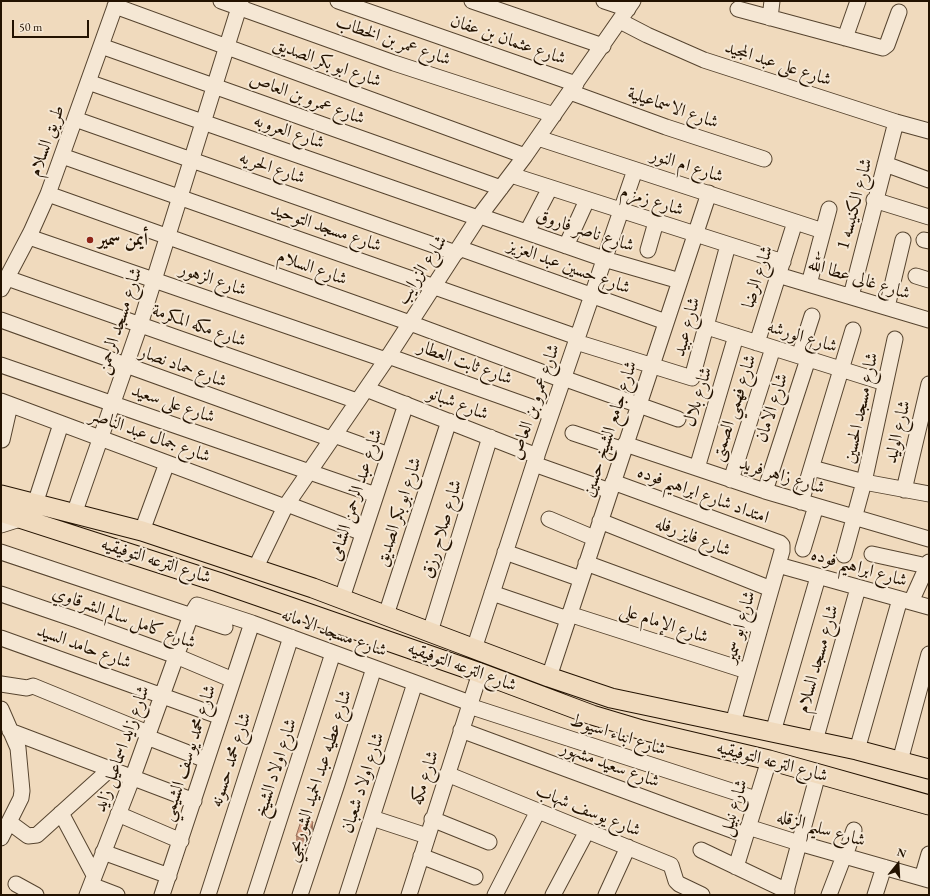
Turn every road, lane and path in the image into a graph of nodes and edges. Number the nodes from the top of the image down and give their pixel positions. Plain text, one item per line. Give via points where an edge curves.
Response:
1 (221, 1) edge
2 (338, 1) edge
3 (472, 1) edge
4 (604, 1) edge
5 (772, 1) edge
6 (858, 1) edge
7 (116, 4) edge
8 (240, 4) edge
9 (738, 9) dead end
10 (627, 10) edge
11 (899, 12) dead end
12 (770, 18) junction
13 (845, 38) junction
14 (101, 46) junction
15 (603, 46) junction
16 (227, 47) junction
17 (88, 82) junction
18 (215, 86) junction
19 (573, 88) junction
20 (554, 115) junction
21 (75, 119) junction
22 (896, 122) junction
23 (204, 123) junction
24 (929, 131) edge
25 (538, 138) junction
26 (62, 156) junction
27 (525, 156) junction
28 (764, 159) dead end
29 (192, 160) junction
30 (885, 164) junction
31 (635, 170) junction
32 (511, 175) junction
33 (929, 180) edge
34 (501, 188) junction
35 (550, 188) junction
36 (708, 193) junction
37 (48, 194) junction
38 (180, 198) junction
39 (587, 200) junction
40 (874, 200) junction
41 (829, 209) dead end
42 (621, 210) junction
43 (479, 217) junction
44 (929, 217) edge
45 (656, 222) junction
46 (796, 222) junction
47 (823, 231) junction
48 (527, 232) junction
49 (695, 234) junction
50 (29, 237) junction
51 (167, 237) junction
52 (903, 240) dead end
53 (728, 245) junction
54 (566, 246) junction
55 (458, 250) junction
56 (648, 250) dead end
57 (604, 259) junction
58 (780, 269) junction
59 (154, 280) junction
60 (680, 281) junction
61 (4, 283) edge
62 (809, 284) junction
63 (434, 285) junction
64 (592, 295) junction
65 (851, 296) junction
66 (887, 308) junction
67 (812, 316) dead end
68 (1, 320) edge
69 (929, 320) edge
70 (666, 322) junction
71 (410, 323) junction
72 (140, 325) junction
73 (707, 327) junction
74 (853, 330) dead end
75 (736, 336) junction
76 (895, 339) dead end
77 (577, 340) junction
78 (757, 343) junction
79 (773, 348) junction
80 (387, 358) junction
81 (803, 358) junction
82 (1, 365) edge
83 (126, 366) junction
84 (651, 367) junction
85 (840, 369) junction
86 (563, 379) junction
87 (885, 383) junction
88 (929, 384) edge
89 (362, 395) junction
90 (5, 403) edge
91 (113, 404) junction
92 (406, 404) junction
93 (638, 405) junction
94 (551, 414) junction
95 (678, 419) dead end
96 (449, 421) junction
97 (61, 424) junction
98 (573, 433) dead end
99 (332, 437) junction
100 (101, 438) junction
101 (490, 438) junction
102 (2, 440) dead end
103 (624, 447) junction
104 (389, 454) junction
105 (535, 460) junction
106 (167, 463) junction
107 (697, 468) junction
108 (812, 468) junction
109 (310, 471) junction
110 (731, 480) junction
111 (864, 482) junction
112 (611, 487) junction
113 (904, 490) junction
114 (765, 491) junction
115 (929, 494) edge
116 (1, 495) edge
117 (376, 495) junction
118 (801, 502) junction
119 (286, 505) junction
120 (816, 506) junction
121 (29, 511) junction
122 (1, 512) edge
123 (74, 514) junction
124 (855, 517) junction
125 (549, 520) dead end
126 (600, 521) junction
127 (1, 525) edge
128 (142, 531) junction
129 (363, 533) junction
130 (594, 538) junction
131 (929, 539) edge
132 (780, 543) joint
133 (803, 549) dead end
134 (1, 552) edge
135 (505, 552) junction
136 (872, 554) dead end
137 (844, 555) dead end
138 (586, 563) junction
139 (928, 564) edge
140 (778, 565) junction
141 (255, 569) junction
142 (818, 577) junction
143 (581, 579) junction
144 (858, 588) junction
145 (771, 589) junction
146 (492, 593) junction
147 (1, 594) edge
148 (342, 598) junction
149 (905, 601) junction
150 (929, 607) edge
151 (191, 615) junction
152 (386, 615) junction
153 (568, 616) junction
154 (252, 623) junction
155 (225, 627) dead end
156 (760, 627) junction
157 (430, 632) junction
158 (1, 638) edge
159 (291, 638) junction
160 (474, 649) junction
161 (333, 653) junction
162 (929, 654) edge
163 (176, 656) junction
164 (374, 668) junction
165 (747, 671) junction
166 (480, 673) junction
167 (549, 677) junction
168 (233, 680) junction
169 (415, 683) junction
170 (1, 684) edge
171 (162, 695) junction
172 (469, 704) junction
173 (1, 709) edge
174 (221, 717) junction
175 (732, 723) junction
176 (461, 730) junction
177 (10, 731) junction
178 (773, 732) junction
179 (148, 735) junction
180 (815, 741) junction
181 (857, 750) junction
182 (206, 760) junction
183 (769, 760) junction
184 (900, 761) junction
185 (929, 769) edge
186 (109, 770) junction
187 (447, 774) junction
188 (818, 774) junction
189 (132, 778) junction
190 (756, 800) junction
191 (194, 801) junction
192 (929, 805) edge
193 (538, 812) junction
194 (61, 813) junction
195 (118, 814) junction
196 (7, 818) edge
197 (372, 818) junction
198 (432, 819) junction
199 (854, 830) dead end
200 (587, 831) junction
201 (747, 831) junction
202 (427, 836) junction
203 (1, 838) edge
204 (181, 841) junction
205 (489, 842) dead end
206 (798, 844) junction
207 (628, 847) junction
208 (701, 850) dead end
209 (103, 852) junction
210 (929, 854) edge
211 (421, 856) junction
212 (845, 856) junction
213 (736, 867) junction
214 (884, 867) junction
215 (169, 876) junction
216 (475, 878) dead end
217 (926, 879) edge
218 (16, 884) dead end
219 (91, 885) edge
220 (786, 893) edge
221 (351, 894) edge
222 (609, 894) edge
223 (36, 895) edge
224 (117, 895) edge
225 (162, 895) edge
226 (208, 895) edge
227 (255, 895) edge
228 (300, 895) edge
229 (409, 895) edge
230 (495, 895) edge
231 (553, 895) edge
232 (702, 895) edge
233 (829, 895) edge
234 (875, 895) edge

1 - 8 street, شارع عمر بن الخطاب
2 - 19 street, شارع عثمان بن عفان
3 - 15 street
4 - 10 street, شارع على عبد المجيد
5 - 12 street
6 - 13 street
7 - 14 street, طريق السلام
7 - 16 street, شارع ابو بكر الصديق
8 - 16 street, شارع مسجد الرحمن
8 - 20 street, شارع عمر بن الخطاب via 394,63
9 - 12 street
10 - 15 street, شارع الزرايب
10 - 22 street, شارع على عبد المجيد via 669,45 704,60
11 - 13 street via 884,48
12 - 13 street
14 - 17 street, طريق السلام
14 - 18 street, شارع عمرو بن العاص
15 - 19 street, شارع الزرايب
16 - 18 street, شارع مسجد الرحمن
16 - 27 street, شارع ابو بكر الصديق
17 - 21 street, طريق السلام
17 - 23 street, شارع العروبه
18 - 23 street, شارع مسجد الرحمن
18 - 34 street, شارع عمرو بن العاص
19 - 20 street, شارع الزرايب
19 - 28 street, شارع الاسماعيلية via 666,127
20 - 25 street, شارع الزرايب
21 - 26 street, طريق السلام
21 - 29 street, شارع الحريه
22 - 24 street, شارع على عبد المجيد
22 - 30 street, شارع الكنيسه 1
23 - 29 street, شارع مسجد الرحمن
23 - 43 street, شارع العروبه
25 - 27 street, شارع الزرايب
25 - 31 street, شارع ام النور
26 - 37 street, طريق السلام
26 - 38 street, شارع مسجد التوحيد
27 - 32 street, شارع الزرايب
29 - 38 street, شارع مسجد الرحمن
29 - 55 street, شارع الحريه
30 - 33 street
30 - 40 street, شارع الكنيسه 1
31 - 36 street, شارع ام النور
31 - 42 street, شارع عمرو بن العاص
32 - 34 street, شارع الزرايب
32 - 35 street, شارع زمزم
34 - 43 street, شارع الزرايب
35 - 39 street, شارع زمزم
35 - 48 street
36 - 46 street, شارع ام النور
36 - 49 street, شارع جامع الشيخ حسين
37 - 50 street, طريق السلام
37 - 51 street, شارع السلام
38 - 51 street, شارع مسجد الرحمن
38 - 63 street, شارع مسجد التوحيد
39 - 42 street, شارع زمزم
39 - 54 street
40 - 44 street
40 - 65 street, شارع الكنيسه 1
41 - 47 street
42 - 45 street, شارع زمزم
42 - 57 street, شارع عمرو بن العاص
43 - 48 street, شارع ناصر فاروق
43 - 55 street, شارع الزرايب
45 - 49 street, شارع زمزم
45 - 56 street
46 - 47 street, شارع ام النور
46 - 58 street, شارع الرضا
47 - 62 street
48 - 54 street, شارع ناصر فاروق
49 - 53 street, شارع زمزم
49 - 60 street, شارع جامع الشيخ حسين
50 - 59 street, شارع الزهور
50 - 61 street, طريق السلام
51 - 59 street, شارع مسجد الرحمن
51 - 71 street, شارع السلام
52 - 66 street
53 - 58 street, شارع زمزم
53 - 73 street, شارع عبيد
54 - 57 street, شارع ناصر فاروق
55 - 63 street, شارع الزرايب
55 - 64 street, شارع حسين عبد العزيز
57 - 60 street, شارع ناصر فاروق
57 - 64 street, شارع عمرو بن العاص
58 - 62 street, شارع غالى عطا الله
58 - 78 street, شارع الرضا
59 - 72 street, شارع مسجد الرحمن
59 - 80 street, شارع الزهور
60 - 70 street, شارع جامع الشيخ حسين
61 - 72 street, شارع مكه المكرمة
62 - 65 street, شارع غالى عطا الله
63 - 71 street, شارع الزرايب
63 - 77 street, شارع مسجد التوحيد
64 - 70 street, شارع حسين عبد العزيز
64 - 77 street, شارع عمرو بن العاص
65 - 66 street, شارع غالى عطا الله
66 - 69 street, شارع غالى عطا الله
67 - 81 street, شارع الامان
68 - 83 street, شارع حماد نصار
70 - 84 street, شارع جامع الشيخ حسين
71 - 80 street, شارع الزرايب
71 - 86 street, شارع السلام
72 - 83 street, شارع مسجد الرحمن
72 - 89 street, شارع مكه المكرمة
73 - 75 street, شارع الورشه
73 - 84 street, شارع عبيد via 692,378
74 - 85 street
75 - 78 street, شارع الورشه
75 - 107 street, شارع بلال
76 - 87 street, شارع مسجد الحسين
77 - 84 street, شارع مسجد التوحيد
77 - 86 street, شارع عمرو بن العاص
78 - 79 street, شارع الورشه
79 - 81 street, شارع الورشه
79 - 110 street, شارع فهمي الصمتى
80 - 89 street, شارع الزرايب
80 - 94 street, شارع ثابت العطار
81 - 85 street, شارع الورشه
81 - 114 street, شارع الامان
82 - 91 street, شارع على سعيد
83 - 91 street, شارع مسجد الرحمن
83 - 99 street, شارع حماد نصار
84 - 93 street, شارع جامع الشيخ حسين
85 - 87 street, شارع الورشه
85 - 108 street
86 - 93 street
86 - 94 street, شارع عمرو بن العاص
87 - 111 street, شارع مسجد الحسين
88 - 113 street, شارع الوليد
89 - 92 street, شارع شبانو
89 - 99 street, شارع الزرايب
90 - 97 street, شارع جمال عبد الناصر
90 - 102 street
91 - 100 street, شارع مسجد الرحمن
91 - 109 street, شارع على سعيد
92 - 96 street, شارع شبانو
92 - 104 street, شارع عبد الرحمن الشامى
93 - 95 street
93 - 103 street, شارع جامع الشيخ حسين
94 - 105 street, شارع عمرو بن العاص
96 - 101 street, شارع شبانو
96 - 152 street, شارع ابو بكر الصديق
97 - 100 street, شارع جمال عبد الناصر
97 - 121 street
98 - 103 street, شارع زاهر فريد
99 - 104 street, شارع حماد نصار
99 - 109 street, شارع الزرايب
100 - 106 street, شارع جمال عبد الناصر
100 - 123 street, شارع مسجد الرحمن
101 - 105 street, شارع شبانو
101 - 157 street, شارع صلاح رزق
103 - 107 street, شارع زاهر فريد
103 - 112 street, شارع جامع الشيخ حسين
104 - 117 street, شارع عبد الرحمن الشامى
105 - 112 street, شارع شبانو
105 - 135 street, شارع عمرو بن العاص
106 - 119 street, شارع جمال عبد الناصر
106 - 128 street
107 - 110 street, شارع زاهر فريد
108 - 111 street
108 - 118 street
109 - 117 street, شارع على سعيد
109 - 119 street, شارع الزرايب
110 - 114 street, شارع زاهر فريد
111 - 113 street
111 - 124 street, شارع مسجد الحسين
112 - 126 street, شارع جامع الشيخ حسين
112 - 132 street, امتداد شارع ابراهيم فوده
113 - 115 street
114 - 118 street, شارع زاهر فريد
116 - 121 main road, شارع الترعه التوفيقيه
117 - 129 street, شارع عبد الرحمن الشامى
118 - 120 street, شارع زاهر فريد
119 - 129 street, شارع جمال عبد الناصر
119 - 141 street, شارع الزرايب
120 - 124 street, شارع زاهر فريد
120 - 133 street
121 - 122 main road, شارع الترعه التوفيقيه
121 - 123 main road, شارع الترعه التوفيقيه
121 - 127 street
121 - 166 main road, شارع الترعه التوفيقيه via 218,582
123 - 128 main road, شارع الترعه التوفيقيه
124 - 131 street, شارع زاهر فريد
124 - 137 street, شارع مسجد الحسين
125 - 130 street
126 - 130 street, شارع جامع الشيخ حسين
126 - 145 street, شارع فايز رفله
128 - 141 main road, شارع الترعه التوفيقيه
129 - 148 street, شارع عبد الرحمن الشامى
130 - 138 street, شارع جامع الشيخ حسين
132 - 140 street, شارع ابو سمير via 782,548
134 - 151 street
135 - 143 street
135 - 146 street, شارع عمرو بن العاص
136 - 139 street
138 - 143 street, شارع جامع الشيخ حسين
138 - 156 street
139 - 149 street
140 - 142 street, شارع ابراهيم فوده
140 - 145 street, شارع ابو سمير
141 - 148 main road, شارع الترعه التوفيقيه
142 - 144 street, شارع ابراهيم فوده
142 - 178 street
143 - 153 street, شارع جامع الشيخ حسين
144 - 149 street, شارع ابراهيم فوده
144 - 180 street, شارع مسجد السلام
145 - 156 street, شارع ابو سمير
146 - 153 street, شارع الإمام على
146 - 160 street, شارع عمرو بن العاص
147 - 163 street, شارع كامل سالم الشرقاوي
148 - 152 main road, شارع الترعه التوفيقيه
149 - 150 street, شارع ابراهيم فوده
149 - 181 street
151 - 154 street, شارع مسجد الامانه via 195,606 199,606
151 - 155 street
151 - 163 street, شارع زايد اسماعيل زايد
152 - 157 main road, شارع الترعه التوفيقيه
153 - 165 street, شارع الإمام على
153 - 167 street, شارع جامع الشيخ حسين
154 - 159 street, شارع مسجد الامانه
154 - 168 street, شارع محمد يوسف الشيمي
156 - 165 street, شارع ابو سمير
157 - 160 main road, شارع الترعه التوفيقيه
158 - 171 street, شارع حامد السيد
159 - 161 street, شارع مسجد الامانه
159 - 226 street, شارع محمد حسونه
160 - 167 main road, شارع الترعه التوفيقيه
161 - 164 street, شارع مسجد الامانه
161 - 227 street, شارع اولاد الشيخ
162 - 184 street
163 - 168 street, شارع كامل سالم الشرقاوي
163 - 171 street, شارع زايد اسماعيل زايد
164 - 169 street, شارع مسجد الامانه
164 - 228 street, شارع عطيه عبد الحميد الشوربجي
165 - 175 street, شارع ابو سمير
166 - 172 street, شارع مكه
166 - 183 main road, شارع الترعه التوفيقيه via 592,715 642,730
167 - 175 main road, شارع الترعه التوفيقيه via 610,698
168 - 174 street, شارع محمد يوسف الشيمي
169 - 172 street, شارع مسجد الامانه
169 - 197 street, شارع اولاد شعبان
170 - 179 street via 27,688 33,686
171 - 174 street, شارع حامد السيد
171 - 179 street, شارع زايد اسماعيل زايد
172 - 176 street, شارع مكه
172 - 190 street, شارع ابناء اسيوط
173 - 177 street
174 - 182 street, شارع محمد يوسف الشيمي
175 - 178 main road, شارع الترعه التوفيقيه
176 - 187 street, شارع مكه
176 - 201 street, شارع سعيد مشهور
177 - 186 street
177 - 196 street via 18,748 22,790 21,798
178 - 180 main road, شارع الترعه التوفيقيه
179 - 182 street
179 - 189 street, شارع زايد اسماعيل زايد
180 - 181 main road, شارع الترعه التوفيقيه
181 - 184 main road, شارع الترعه التوفيقيه
182 - 191 street, شارع محمد يوسف الشيمي
183 - 188 main road, شارع الترعه التوفيقيه
183 - 190 street, شارع نبيل
184 - 185 main road, شارع الترعه التوفيقيه
186 - 189 street
186 - 194 street
187 - 193 street, شارع يوسف شهاب
187 - 198 street, شارع مكه
188 - 192 main road, شارع الترعه التوفيقيه
188 - 206 street
189 - 191 street
189 - 195 street, شارع زايد اسماعيل زايد
190 - 201 street, شارع نبيل
191 - 204 street, شارع محمد يوسف الشيمي
193 - 200 street, شارع يوسف شهاب
193 - 230 street
194 - 196 street via 38,835 33,836 23,834
194 - 219 street
195 - 204 street
195 - 209 street, شارع زايد اسماعيل زايد
196 - 203 street
197 - 202 street
197 - 221 street, شارع اولاد شعبان
198 - 202 street, شارع مكه
198 - 205 street
199 - 212 street
200 - 207 street, شارع يوسف شهاب
200 - 231 street
201 - 206 street, شارع سليم الزقله
201 - 213 street, شارع نبيل
202 - 211 street, شارع مكه
204 - 215 street, شارع محمد يوسف الشيمي
206 - 212 street, شارع سليم الزقله
206 - 220 street
207 - 222 street
207 - 232 street, شارع يوسف شهاب via 672,865 676,881
208 - 213 street
209 - 215 street
209 - 219 street, شارع زايد اسماعيل زايد
210 - 217 street
211 - 216 street
211 - 229 street, شارع مكه
212 - 214 street, شارع سليم الزقله
212 - 233 street
213 - 220 street
214 - 217 street, شارع سليم الزقله
214 - 234 street
215 - 225 street, شارع محمد يوسف الشيمي
218 - 223 street
219 - 224 street

